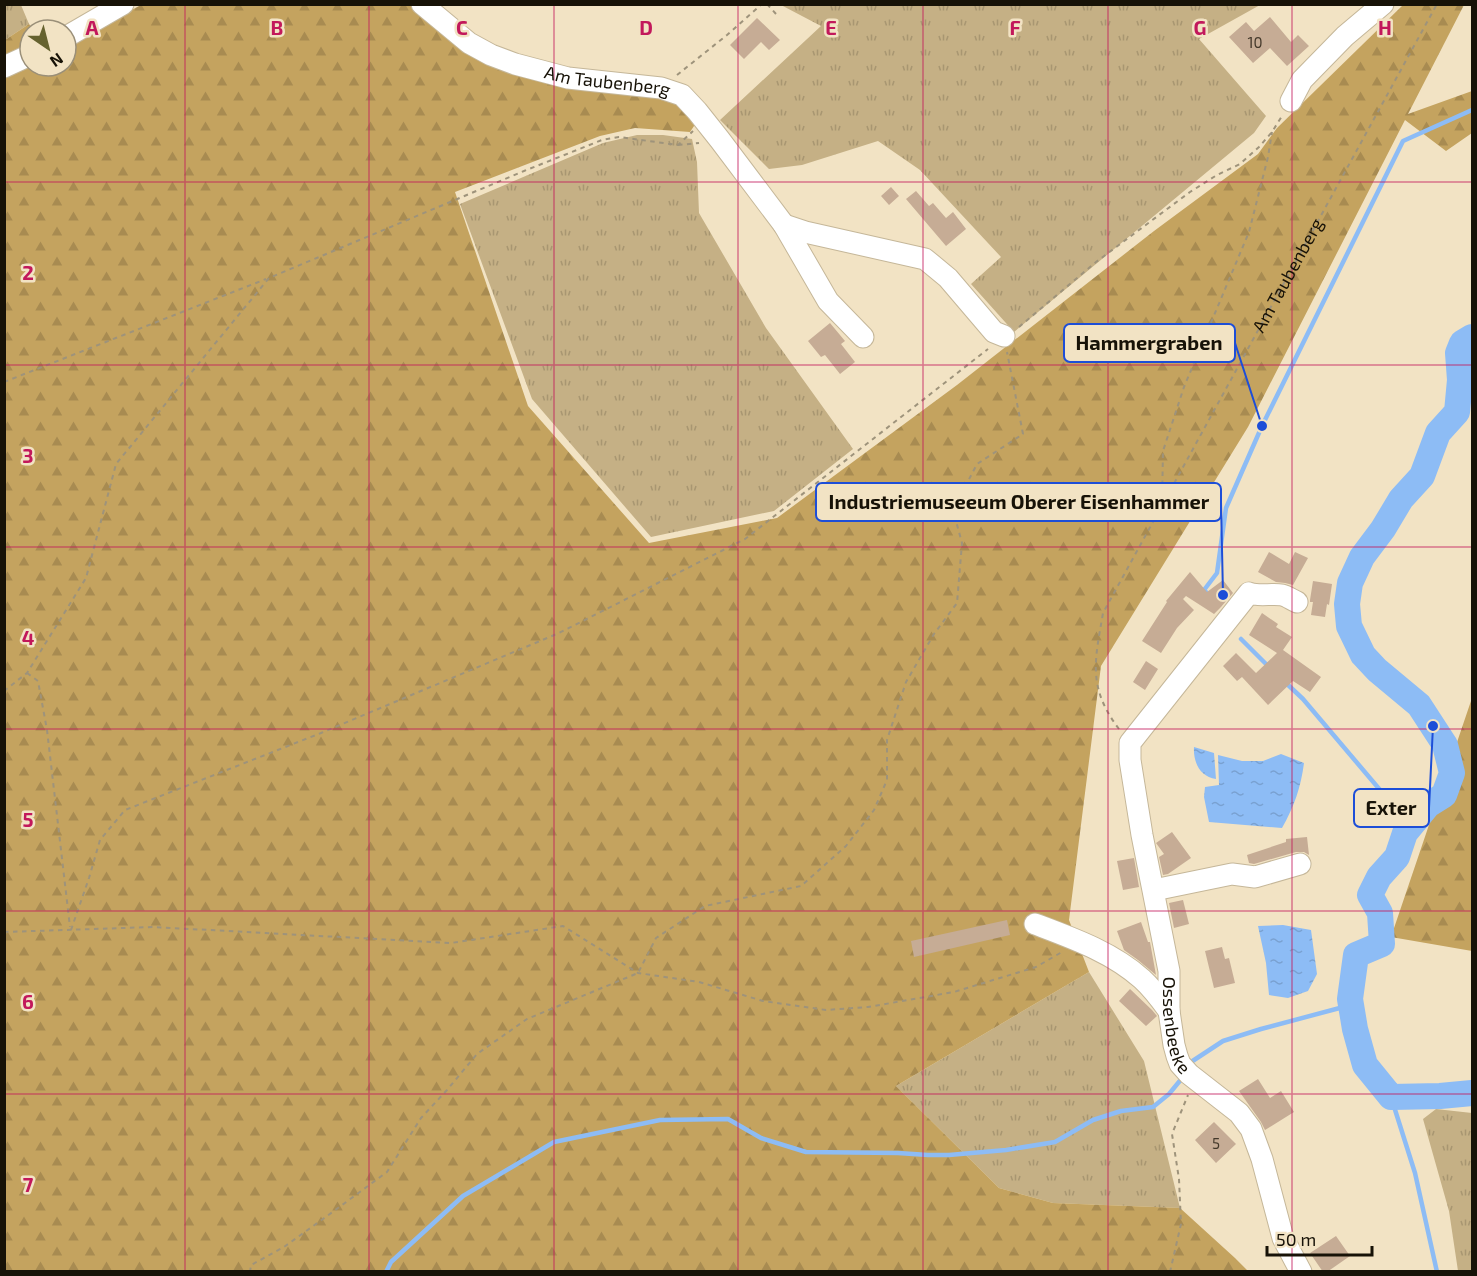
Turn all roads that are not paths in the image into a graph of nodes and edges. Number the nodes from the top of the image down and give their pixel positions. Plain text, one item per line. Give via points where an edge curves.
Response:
1 (123, 4) edge
2 (422, 4) edge
3 (1383, 4) edge
4 (78, 30) edge
5 (18, 61) edge
6 (4, 67) edge
7 (1291, 101) dead end
8 (784, 225) junction
9 (1004, 336) road end
10 (863, 337) dead end
11 (1297, 602) dead end
12 (1300, 864) dead end
13 (1154, 890) junction
14 (1035, 924) dead end
15 (1169, 1011) junction
16 (1301, 1272) edge

1 - 4 street
2 - 8 street, Am Taubenberg via 469,43 515,64 568,78 661,88 682,95
3 - 7 street via 1309,72
5 - 6 street
8 - 9 street via 926,258 994,332
8 - 10 street, Am Taubenberg via 828,302
11 - 13 street, Ossenbeeke via 1282,595 1249,594 1130,743
12 - 13 street via 1255,877 1232,874
13 - 15 street, Ossenbeeke via 1169,971
14 - 15 street via 1113,958 1140,978
15 - 16 street, Ossenbeeke via 1180,1064 1239,1113 1251,1129 1283,1238

